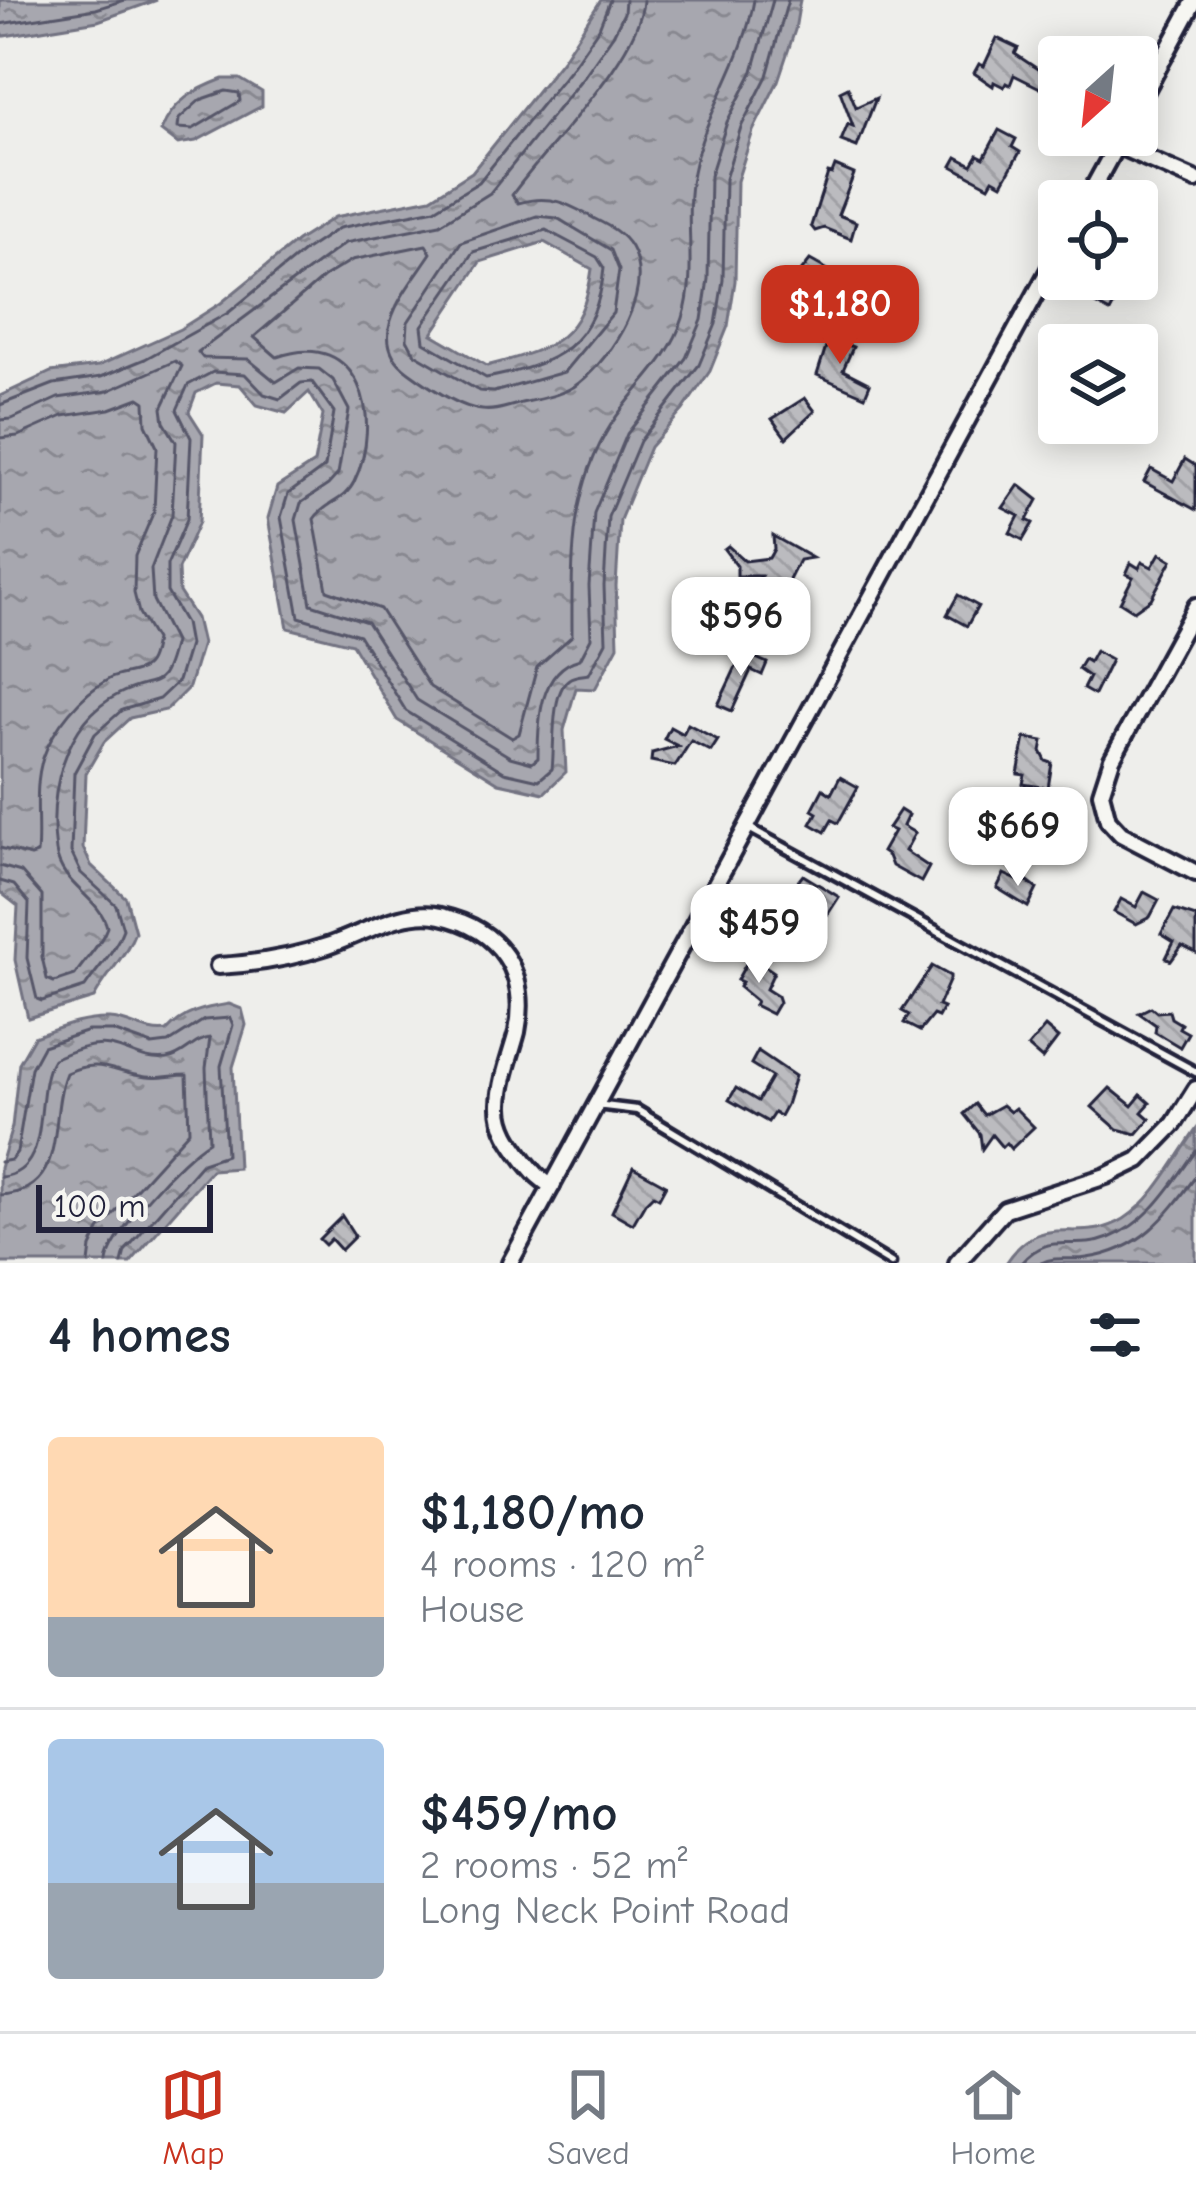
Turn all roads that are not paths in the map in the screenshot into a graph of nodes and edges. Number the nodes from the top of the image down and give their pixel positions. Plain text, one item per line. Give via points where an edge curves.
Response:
1 (1195, 0) edge
2 (1158, 68) edge
3 (1150, 156) edge
4 (1196, 180) edge
5 (1038, 290) edge
6 (1196, 606) edge
7 (747, 827) junction
8 (1196, 873) edge
9 (218, 966) dead end
10 (1196, 1072) edge
11 (1196, 1088) edge
12 (596, 1105) junction
13 (552, 1186) junction
14 (511, 1263) edge
15 (892, 1263) edge
16 (957, 1263) edge

1 - 2 street
3 - 4 street
5 - 7 street
6 - 8 street via 1112,759 1102,793 1121,834
7 - 10 lane
7 - 12 street
9 - 13 street via 260,964 404,917 466,922 514,966 518,1026 500,1107 506,1136
11 - 16 street via 1138,1160 1006,1209
12 - 13 street
12 - 15 lane via 637,1110
13 - 14 street

